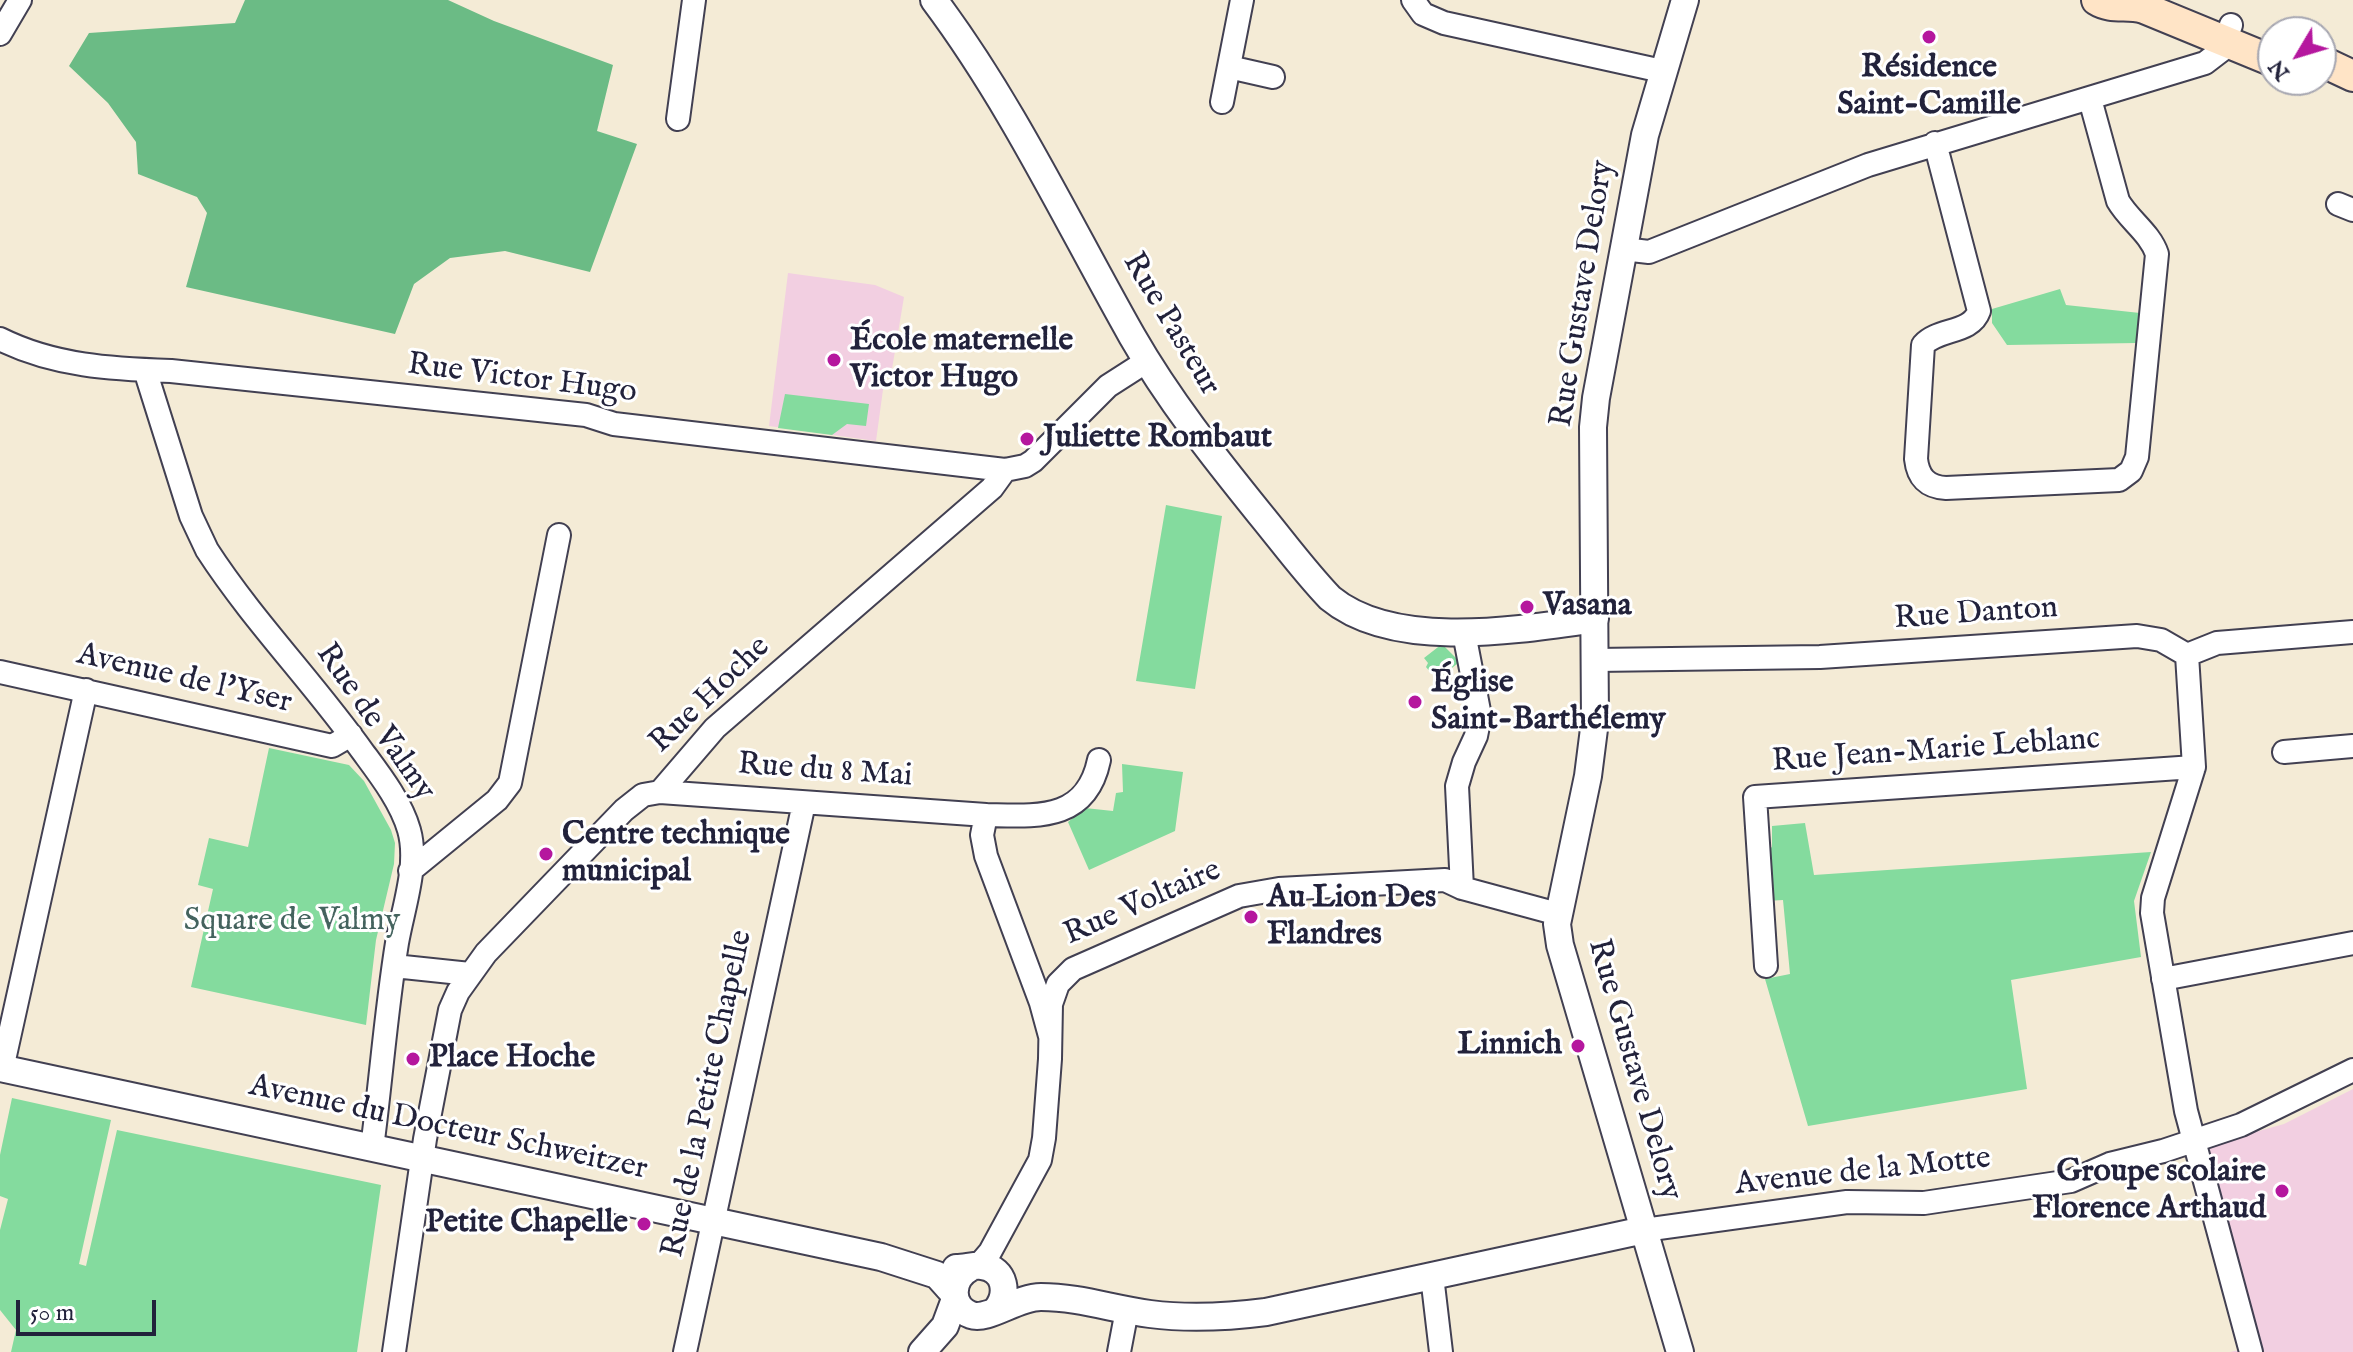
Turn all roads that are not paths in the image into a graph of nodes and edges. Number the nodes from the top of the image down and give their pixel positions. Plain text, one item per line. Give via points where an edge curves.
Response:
1 (20, 0) edge
2 (694, 0) edge
3 (934, 0) edge
4 (1242, 0) edge
5 (1413, 0) edge
6 (1685, 0) edge
7 (2170, 0) edge
8 (2113, 2) edge
9 (0, 34) edge
10 (2228, 34) junction
11 (2257, 39) edge
12 (2257, 51) edge
13 (1229, 67) junction
14 (1662, 71) junction
15 (1273, 77) dead end
16 (2090, 99) junction
17 (1222, 102) dead end
18 (678, 119) dead end
19 (1935, 143) junction
20 (1623, 249) junction
21 (0, 339) edge
22 (1147, 361) junction
23 (145, 370) junction
24 (1005, 470) junction
25 (559, 535) dead end
26 (1595, 619) junction
27 (2353, 632) edge
28 (1464, 633) junction
29 (2187, 655) junction
30 (1596, 660) junction
31 (0, 672) edge
32 (86, 690) junction
33 (351, 735) junction
34 (2353, 746) edge
35 (2284, 752) dead end
36 (1099, 760) dead end
37 (2194, 767) junction
38 (660, 792) junction
39 (804, 803) junction
40 (986, 815) junction
41 (410, 871) junction
42 (1462, 888) junction
43 (1558, 914) junction
44 (2353, 943) edge
45 (394, 966) junction
46 (1766, 966) dead end
47 (470, 974) junction
48 (2163, 979) junction
49 (1050, 1036) junction
50 (1, 1068) edge
51 (2353, 1070) edge
52 (2193, 1142) junction
53 (372, 1148) junction
54 (422, 1158) junction
55 (715, 1221) junction
56 (1644, 1230) junction
57 (881, 1257) junction
58 (974, 1267) junction
59 (1432, 1276) junction
60 (1002, 1279) junction
61 (955, 1296) junction
62 (1071, 1300) junction
63 (1127, 1310) junction
64 (989, 1313) junction
65 (394, 1352) edge
66 (685, 1352) edge
67 (922, 1352) edge
68 (936, 1352) edge
69 (1119, 1352) edge
70 (1441, 1352) edge
71 (1680, 1352) edge
72 (2251, 1352) edge

1 - 9 street
2 - 18 street
3 - 22 street, Rue Pasteur via 1023,136
4 - 13 street
5 - 14 street via 1423,14 1444,23
6 - 14 street, Rue Gustave Delory
7 - 10 main road
8 - 10 main road
10 - 11 main road
10 - 12 main road
10 - 16 street via 2218,55 2205,63
13 - 15 street
13 - 17 street
14 - 20 street, Rue Gustave Delory
16 - 19 street
16 - 19 street via 2118,201 2157,254 2137,457 2119,480 1946,488 1919,475 1923,345 1970,324 1979,311
19 - 20 street via 1822,181 1649,252
20 - 26 street, Rue Gustave Delory via 1594,412
21 - 23 street, Rue Victor Hugo via 53,360
22 - 24 street, Rue Victor Hugo via 1108,386 1037,458
22 - 28 street, Rue Pasteur via 1206,446 1330,598 1369,622
23 - 24 street, Rue Victor Hugo via 586,415 614,424
23 - 33 street, Rue de Valmy via 202,541
24 - 38 street, Rue Hoche via 992,488 715,728
25 - 41 street via 510,783 497,800
26 - 28 street, Rue Pasteur
26 - 30 street, Rue Gustave Delory
27 - 29 street via 2217,643
28 - 42 street via 1480,716 1457,786
29 - 30 street, Rue Danton via 2161,640 2137,636 1820,657
29 - 37 street
30 - 43 street, Rue Gustave Delory via 1591,757
31 - 32 street, Avenue de l'Yser
32 - 33 street, Avenue de l'Yser via 332,746
32 - 50 street
33 - 41 street, Rue de Valmy via 404,817 412,846
34 - 35 street
36 - 40 street, Rue du 8 Mai via 1088,788 1056,813
37 - 46 street, Rue Jean-Marie Leblanc via 1755,797
37 - 48 street via 2151,906
38 - 39 street, Rue du 8 Mai
38 - 47 street, Rue Hoche via 643,795 624,810
39 - 40 street, Rue du 8 Mai
39 - 55 street, Rue de la Petite Chapelle
40 - 49 street via 986,856
41 - 45 street, Rue de Valmy
42 - 43 street, Rue Voltaire
42 - 49 street, Rue Voltaire via 1434,879 1373,882 1279,889 1225,901 1073,969 1054,992
43 - 56 street, Rue Gustave Delory via 1560,945
44 - 48 street
45 - 47 street
45 - 53 street, Rue de Valmy
47 - 54 street, Rue Hoche via 450,1010
48 - 52 street
49 - 58 street, Rue Voltaire via 1043,1150 990,1252
50 - 53 street, Avenue du Docteur Schweitzer
51 - 52 street, Avenue de la Motte
52 - 56 street, Avenue de la Motte via 2110,1164 2064,1183 1924,1203 1847,1202
52 - 72 street
53 - 54 street, Avenue du Docteur Schweitzer
54 - 55 street, Avenue du Docteur Schweitzer
54 - 65 street, Rue Hoche
55 - 57 street, Avenue du Docteur Schweitzer
55 - 66 street, Rue de la Petite Chapelle
56 - 59 street
56 - 71 street, Rue Gustave Delory
57 - 58 street, Avenue du Docteur Schweitzer
57 - 61 street, Avenue du Docteur Schweitzer via 937,1275
58 - 60 street via 994,1270
58 - 61 street via 958,1278
59 - 63 street via 1237,1316
59 - 70 street
60 - 62 street
60 - 64 street via 1005,1294
61 - 64 street via 964,1311
61 - 67 street via 945,1326
62 - 63 street
62 - 64 street via 1030,1298
63 - 69 street
64 - 68 street

